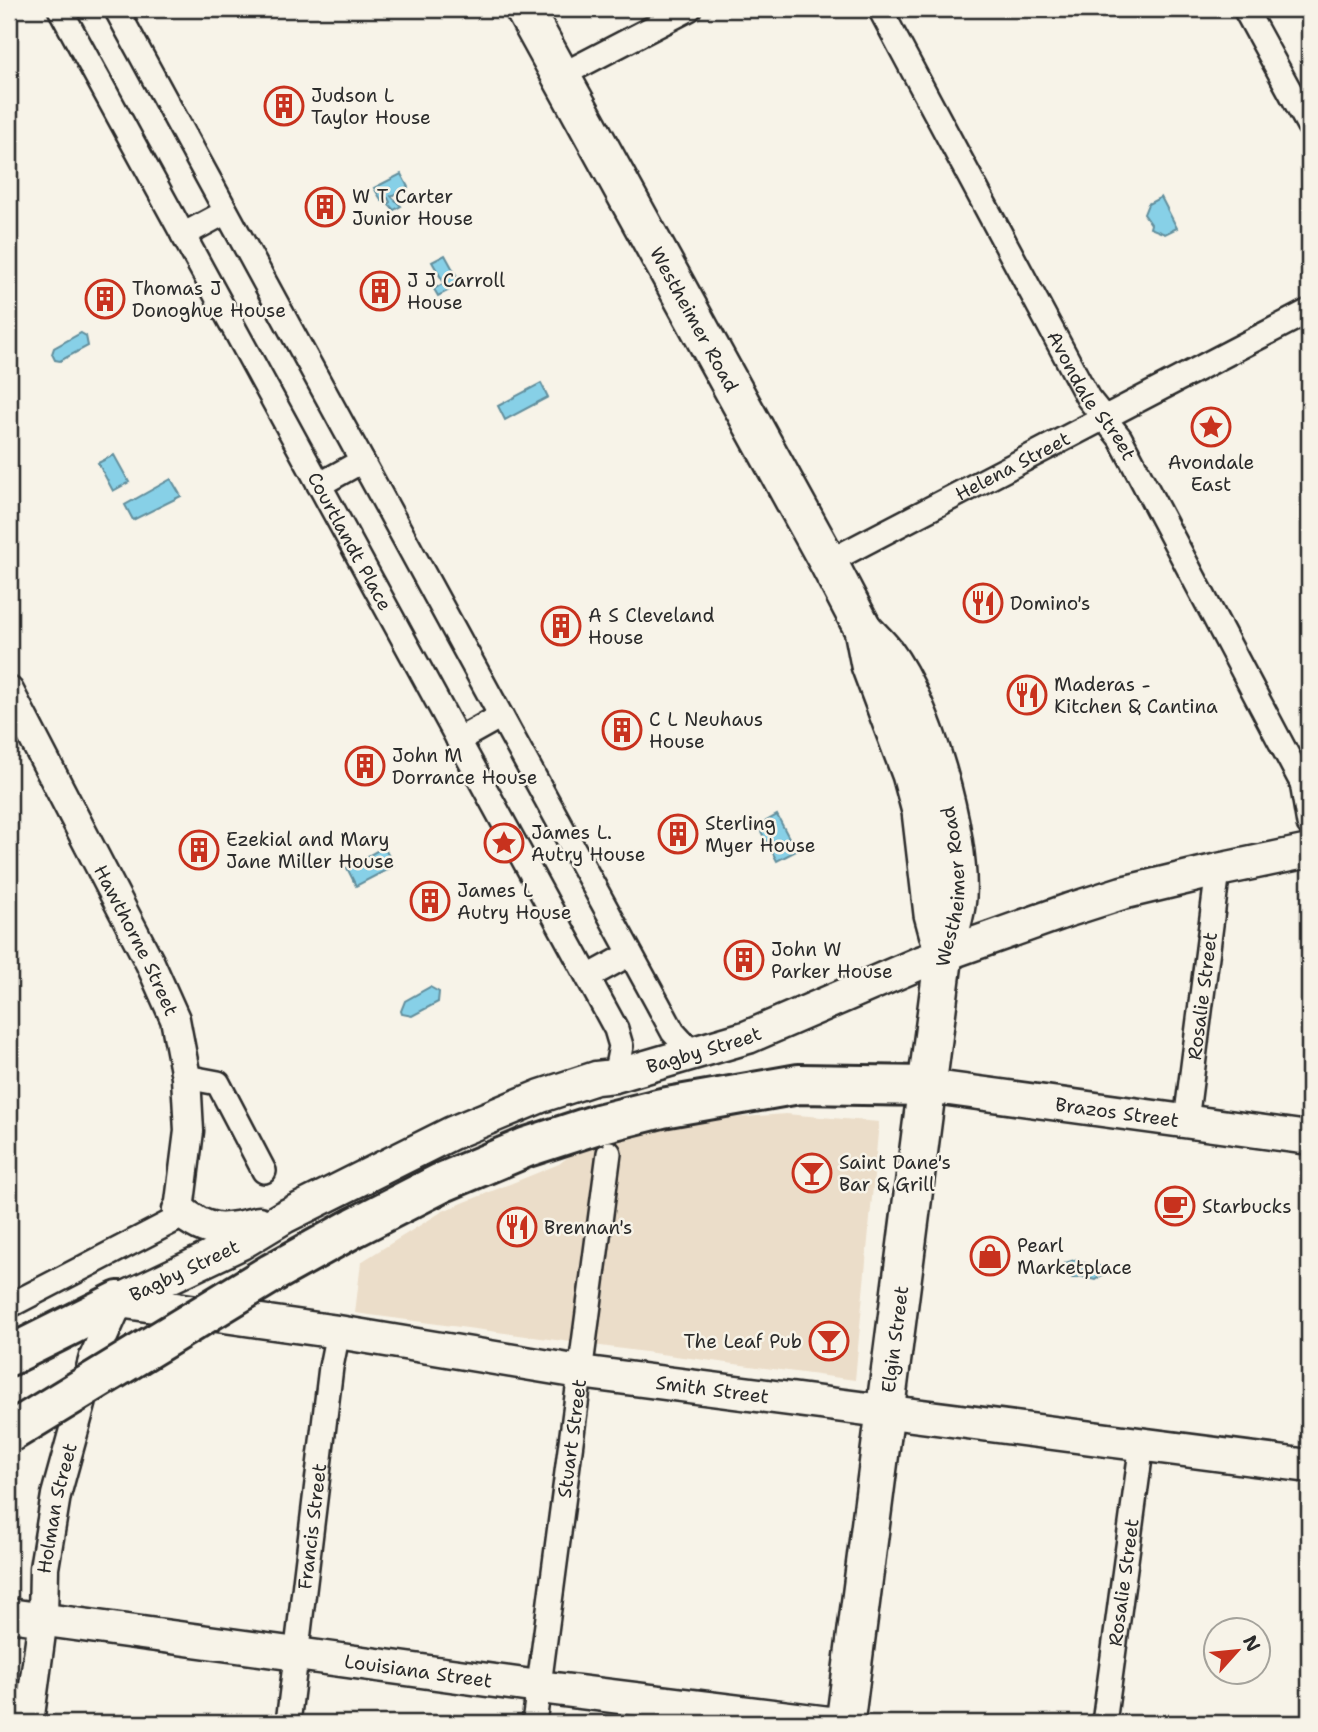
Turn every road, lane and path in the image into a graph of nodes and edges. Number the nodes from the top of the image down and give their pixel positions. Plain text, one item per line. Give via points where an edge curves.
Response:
1 (60, 9) edge
2 (116, 9) edge
3 (524, 9) edge
4 (689, 9) edge
5 (880, 9) edge
6 (1245, 9) edge
7 (561, 76) junction
8 (1309, 126) edge
9 (226, 212) junction
10 (183, 235) junction
11 (1309, 311) edge
12 (1104, 418) junction
13 (362, 461) junction
14 (319, 485) junction
15 (828, 562) junction
16 (9, 691) edge
17 (501, 716) junction
18 (458, 740) junction
19 (1306, 781) edge
20 (1309, 824) edge
21 (1309, 851) edge
22 (1218, 870) junction
23 (630, 954) junction
24 (944, 954) junction
25 (588, 977) junction
26 (693, 1054) junction
27 (615, 1076) junction
28 (186, 1077) junction
29 (927, 1086) junction
30 (1186, 1121) junction
31 (604, 1138) junction
32 (1309, 1138) edge
33 (264, 1171) dead end
34 (179, 1210) junction
35 (284, 1217) junction
36 (119, 1301) junction
37 (9, 1306) edge
38 (338, 1332) junction
39 (9, 1356) edge
40 (580, 1372) junction
41 (886, 1412) junction
42 (9, 1433) edge
43 (1142, 1443) junction
44 (1309, 1466) edge
45 (9, 1615) edge
46 (43, 1618) junction
47 (297, 1654) junction
48 (539, 1687) junction
49 (29, 1723) edge
50 (288, 1723) edge
51 (534, 1723) edge
52 (829, 1723) edge
53 (845, 1723) edge
54 (1104, 1723) edge

1 - 10 street, Courtlandt Place
2 - 9 street
3 - 7 main road, Westheimer Road
4 - 7 street
5 - 12 street, Avondale Street via 1088,398
6 - 8 street
7 - 15 main road, Westheimer Road
9 - 10 street
9 - 13 street
10 - 14 street, Courtlandt Place
11 - 12 street, Helena Street
12 - 15 street, Helena Street
12 - 19 street, Avondale Street via 1120,438
13 - 14 street
13 - 17 street
14 - 18 street, Courtlandt Place
15 - 24 main road, Westheimer Road via 863,629 885,653 907,693 949,812 957,898
16 - 28 street, Hawthorne Street via 150,963 175,1019
17 - 18 street
17 - 23 street
18 - 25 street, Courtlandt Place
19 - 20 street, Avondale Street
21 - 22 main road, Bagby Street
22 - 24 main road, Bagby Street via 1122,893
22 - 30 street, Rosalie Street
23 - 25 street
23 - 26 street via 673,1032
24 - 26 main road, Bagby Street via 748,1037
24 - 29 main road, Elgin Street
25 - 27 street, Courtlandt Place via 620,1037
26 - 27 main road, Bagby Street
27 - 35 main road, Bagby Street via 596,1078 505,1110
28 - 33 street via 218,1083
28 - 34 street, Hawthorne Street via 189,1131
29 - 30 main road, Brazos Street
29 - 31 highway via 799,1084 662,1108
29 - 41 main road, Elgin Street
30 - 32 main road, Brazos Street
31 - 40 street, Stuart Street
31 - 42 highway, bridge via 527,1147 441,1183 272,1273
34 - 35 main road via 192,1221 221,1231
34 - 37 street via 173,1221
35 - 36 main road, Bagby Street via 241,1243
36 - 38 main road, Smith Street
36 - 39 highway
36 - 46 street, Holman Street via 94,1357 64,1461 44,1568
38 - 40 main road, Smith Street
38 - 47 street, Francis Street
40 - 41 main road, Smith Street
40 - 48 street, Stuart Street
41 - 43 main road, Smith Street
41 - 53 main road, Elgin Street
43 - 44 main road, Smith Street
43 - 54 street, Rosalie Street
45 - 46 main road, Louisiana Street
46 - 47 main road, Louisiana Street
46 - 49 street, Holman Street
47 - 48 main road, Louisiana Street
47 - 50 street, Francis Street
48 - 51 street, Stuart Street
48 - 52 main road, Louisiana Street

